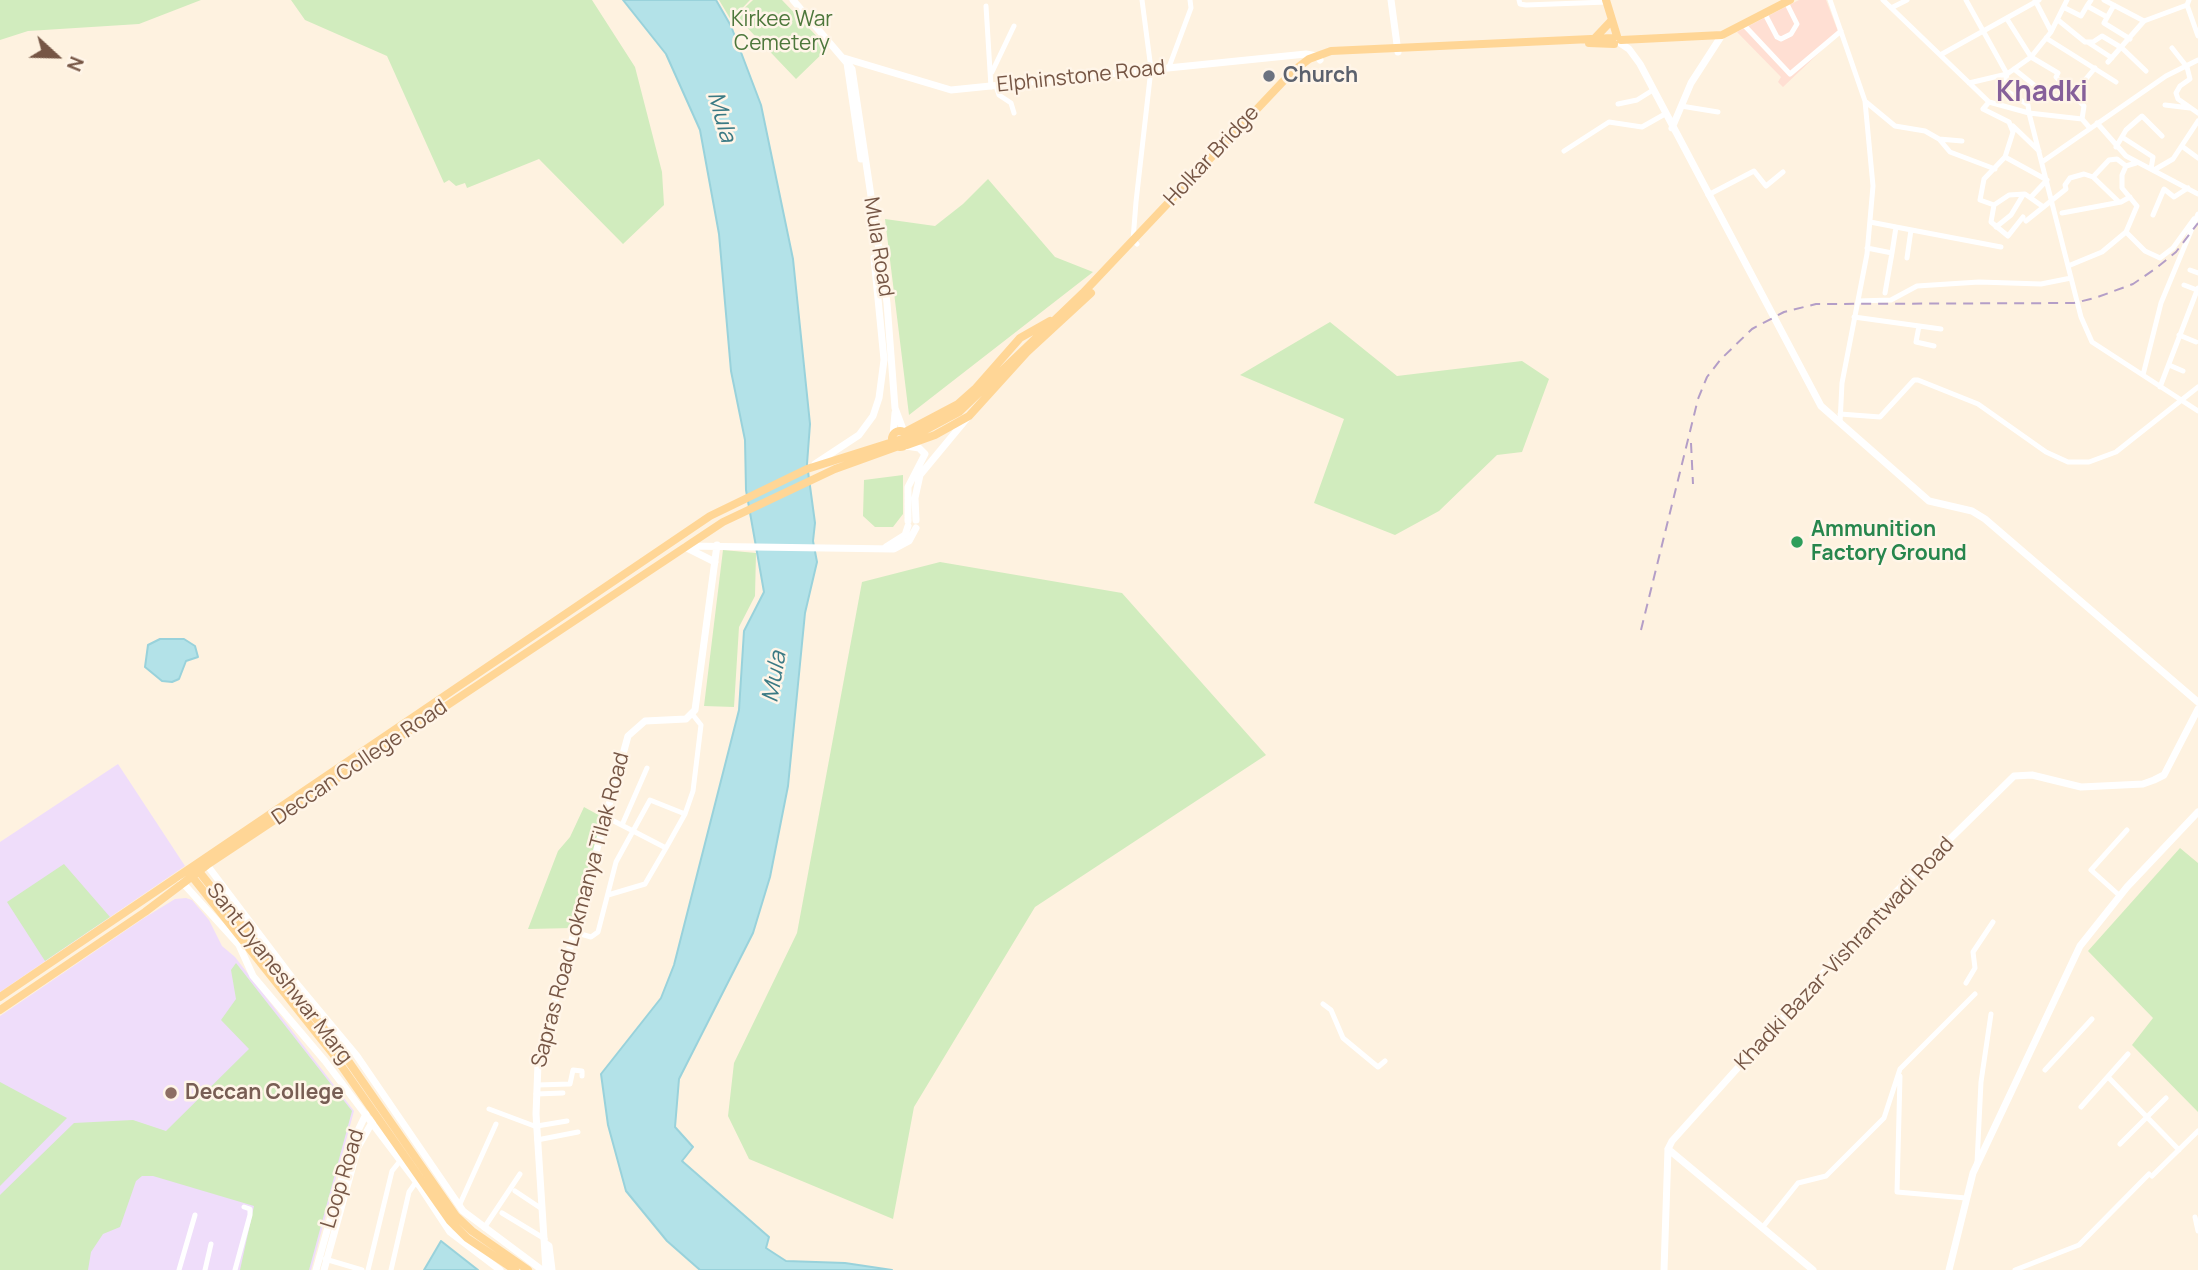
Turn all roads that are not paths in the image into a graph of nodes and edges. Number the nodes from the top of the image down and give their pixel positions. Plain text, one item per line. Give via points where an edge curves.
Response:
1 (793, 0) edge
2 (1142, 0) edge
3 (1190, 0) edge
4 (1391, 0) edge
5 (1519, 0) edge
6 (1830, 0) edge
7 (1883, 0) edge
8 (1907, 0) edge
9 (1966, 0) edge
10 (2067, 0) edge
11 (2104, 0) edge
12 (1607, 1) edge
13 (2036, 1) edge
14 (1784, 2) edge
15 (2089, 3) edge
16 (2188, 3) edge
17 (2114, 5) junction
18 (986, 6) dead end
19 (1891, 8) junction
20 (2065, 8) junction
21 (1765, 14) junction
22 (2108, 17) junction
23 (2007, 19) junction
24 (2058, 20) junction
25 (2144, 21) junction
26 (1613, 22) junction
27 (1744, 25) junction
28 (1014, 26) dead end
29 (1841, 31) junction
30 (2051, 32) junction
31 (1984, 33) junction
32 (1722, 35) junction
33 (2198, 36) edge
34 (1595, 38) junction
35 (2046, 38) junction
36 (2130, 39) junction
37 (1617, 40) junction
38 (2090, 43) junction
39 (2122, 48) junction
40 (2172, 48) dead end
41 (1395, 50) junction
42 (1942, 54) junction
43 (2031, 57) junction
44 (1319, 58) junction
45 (846, 61) junction
46 (2198, 61) edge
47 (1169, 67) junction
48 (2187, 67) junction
49 (2095, 68) junction
50 (1151, 69) junction
51 (2014, 69) junction
52 (2146, 71) dead end
53 (2007, 74) junction
54 (990, 75) junction
55 (2116, 82) dead end
56 (1969, 83) junction
57 (994, 86) junction
58 (2080, 86) dead end
59 (1653, 90) junction
60 (2071, 91) junction
61 (1865, 101) junction
62 (1989, 102) junction
63 (1618, 104) dead end
64 (2165, 105) dead end
65 (1681, 106) junction
66 (2190, 108) junction
67 (1718, 111) dead end
68 (1014, 113) dead end
69 (2029, 113) junction
70 (2198, 113) edge
71 (1665, 114) junction
72 (2082, 119) junction
73 (2198, 121) edge
74 (2097, 123) junction
75 (2011, 124) junction
76 (2089, 127) junction
77 (1672, 128) junction
78 (2122, 136) junction
79 (2162, 136) dead end
80 (1939, 139) junction
81 (1962, 141) dead end
82 (2116, 147) junction
83 (2183, 147) junction
84 (1564, 151) dead end
85 (2040, 152) junction
86 (2005, 158) junction
87 (2198, 158) edge
88 (2042, 162) junction
89 (2139, 163) junction
90 (2126, 166) junction
91 (1995, 169) junction
92 (2152, 170) junction
93 (1783, 172) dead end
94 (2093, 177) junction
95 (2047, 180) junction
96 (2188, 188) junction
97 (2198, 194) edge
98 (1708, 195) junction
99 (2023, 195) junction
100 (2031, 197) junction
101 (2130, 197) junction
102 (2052, 200) junction
103 (2119, 202) junction
104 (1994, 205) junction
105 (2042, 206) junction
106 (2062, 213) dead end
107 (2198, 214) edge
108 (2153, 215) dead end
109 (1870, 222) junction
110 (1896, 227) junction
111 (1996, 227) junction
112 (1912, 230) junction
113 (2126, 232) junction
114 (1135, 242) junction
115 (2001, 247) dead end
116 (1867, 248) junction
117 (1892, 253) junction
118 (1907, 258) dead end
119 (2068, 266) junction
120 (2190, 270) dead end
121 (2198, 273) edge
122 (2071, 278) junction
123 (2185, 285) dead end
124 (2198, 289) edge
125 (881, 293) junction
126 (1885, 293) dead end
127 (1858, 301) junction
128 (1854, 317) junction
129 (1056, 319) junction
130 (1919, 326) junction
131 (1941, 329) dead end
132 (2179, 335) junction
133 (2196, 341) dead end
134 (1934, 346) dead end
135 (2169, 365) junction
136 (2183, 370) dead end
137 (2143, 375) junction
138 (2160, 387) junction
139 (2198, 387) edge
140 (895, 408) junction
141 (2198, 411) edge
142 (1830, 414) junction
143 (1840, 414) junction
144 (969, 416) junction
145 (1840, 423) junction
146 (904, 432) junction
147 (893, 435) junction
148 (903, 446) junction
149 (807, 469) junction
150 (912, 524) junction
151 (717, 545) junction
152 (686, 546) junction
153 (701, 549) junction
154 (715, 562) junction
155 (2198, 702) edge
156 (2198, 709) edge
157 (693, 715) junction
158 (647, 768) dead end
159 (2198, 812) edge
160 (685, 814) junction
161 (606, 817) junction
162 (622, 825) junction
163 (2127, 830) dead end
164 (633, 831) junction
165 (666, 848) junction
166 (205, 861) junction
167 (190, 866) junction
168 (195, 874) junction
169 (180, 879) junction
170 (608, 895) junction
171 (2120, 896) junction
172 (1993, 922) dead end
173 (574, 932) junction
174 (248, 954) junction
175 (1966, 983) dead end
176 (1975, 994) dead end
177 (0, 997) edge
178 (1323, 1004) dead end
179 (0, 1010) edge
180 (1991, 1014) dead end
181 (2092, 1019) dead end
182 (2128, 1055) dead end
183 (1385, 1061) dead end
184 (1900, 1069) junction
185 (2045, 1070) dead end
186 (585, 1076) dead end
187 (2108, 1077) junction
188 (536, 1084) junction
189 (563, 1093) dead end
190 (536, 1094) junction
191 (2166, 1098) dead end
192 (2081, 1107) dead end
193 (489, 1109) dead end
194 (378, 1111) junction
195 (2146, 1116) junction
196 (567, 1121) dead end
197 (496, 1124) dead end
198 (537, 1126) junction
199 (2198, 1131) edge
200 (578, 1132) dead end
201 (537, 1140) junction
202 (2120, 1144) dead end
203 (1668, 1149) junction
204 (2179, 1150) junction
205 (400, 1161) junction
206 (1977, 1166) junction
207 (520, 1174) dead end
208 (416, 1182) junction
209 (514, 1191) dead end
210 (1966, 1198) junction
211 (459, 1206) junction
212 (244, 1208) dead end
213 (540, 1210) junction
214 (502, 1213) dead end
215 (195, 1215) dead end
216 (2195, 1217) dead end
217 (484, 1228) junction
218 (1762, 1228) junction
219 (2198, 1231) edge
220 (211, 1244) dead end
221 (545, 1244) junction
222 (323, 1259) junction
223 (336, 1263) junction
224 (532, 1267) edge
225 (179, 1270) edge
226 (205, 1270) edge
227 (235, 1270) edge
228 (316, 1270) edge
229 (324, 1270) edge
230 (334, 1270) edge
231 (365, 1270) edge
232 (391, 1270) edge
233 (500, 1270) edge
234 (515, 1270) edge
235 (544, 1270) edge
236 (552, 1270) edge
237 (1664, 1270) edge
238 (1813, 1270) edge
239 (1949, 1270) edge
240 (2015, 1270) edge

1 - 45 street
2 - 50 street
3 - 47 street
4 - 41 street
5 - 12 street via 1527,5
6 - 29 street
7 - 19 street
8 - 19 street
9 - 31 street
10 - 20 street
11 - 17 street
12 - 26 main road
13 - 23 street
13 - 30 street
14 - 21 main road, Elphinstone Road
14 - 21 street via 1797,24 1791,34 1777,37
15 - 20 street via 2081,16
15 - 22 street
16 - 25 street
16 - 33 street
17 - 22 street
17 - 25 street
18 - 54 street
19 - 42 street
20 - 24 street
21 - 27 main road, Elphinstone Road
22 - 36 street via 2104,23
23 - 31 street
23 - 43 street
24 - 30 street
24 - 38 street
25 - 36 street
26 - 34 main road
26 - 37 main road via 1619,27
27 - 29 street via 1790,74
27 - 32 main road, Elphinstone Road
28 - 54 street
29 - 61 street
30 - 35 street
31 - 42 street
31 - 53 street
32 - 37 main road, Elphinstone Road
32 - 65 street via 1690,83
34 - 37 main road
34 - 41 main road
35 - 43 street
35 - 49 street
36 - 39 street
37 - 41 main road, Elphinstone Road
37 - 59 street via 1640,64
38 - 39 street via 2102,36
38 - 39 street via 2110,60
39 - 52 street
40 - 48 street
41 - 44 main road, Elphinstone Road
42 - 56 street
43 - 51 street
43 - 60 street via 2058,73 2056,77
44 - 47 street, Elphinstone Road via 1306,54
44 - 114 main road, Elphinstone Road via 1295,76
45 - 57 street, Elphinstone Road via 951,90
45 - 125 street, Mula Road
46 - 48 street
47 - 50 street, Elphinstone Road
48 - 66 street via 2190,79 2176,93
48 - 74 street
49 - 55 street
49 - 58 street
50 - 57 street, Elphinstone Road
50 - 114 street
51 - 53 street
51 - 60 street via 2049,97
53 - 56 street
53 - 69 street via 2004,89 2028,105
54 - 57 street
56 - 62 street
57 - 68 street via 1011,103
59 - 63 street
59 - 71 street
60 - 72 street via 2084,106
61 - 80 street via 1895,126
61 - 109 street via 1873,186
62 - 69 street
62 - 75 street via 1983,109
64 - 66 street
65 - 67 street
65 - 77 street
66 - 70 street
69 - 72 street
69 - 85 street
71 - 77 street
71 - 84 street via 1642,127 1609,122
72 - 76 street
73 - 83 street
74 - 76 street
74 - 82 street
75 - 85 street
75 - 86 street
76 - 88 street
77 - 98 street
78 - 79 street via 2142,116
78 - 82 street
78 - 92 street via 2154,157
80 - 81 street
80 - 91 street via 1950,152
82 - 89 street
83 - 87 street
83 - 92 street via 2166,165
85 - 88 street
86 - 91 street
86 - 95 street
88 - 95 street
89 - 90 street
89 - 92 street
90 - 94 street via 2117,159 2109,160
90 - 101 street via 2122,188
91 - 104 street via 1984,180 1979,197
92 - 96 street
93 - 98 street via 1766,186 1754,171
94 - 102 street via 2070,178 2066,189
94 - 103 street
95 - 100 street
95 - 102 street
96 - 97 street
96 - 108 street via 2174,197 2164,189
98 - 142 street via 1815,395
99 - 100 street
99 - 104 street via 2009,195
99 - 111 street via 2011,215
100 - 105 street
101 - 103 street
101 - 113 street via 2137,206
102 - 105 street
102 - 119 street
103 - 106 street
104 - 111 street via 1991,222
105 - 111 street via 2008,236
107 - 113 street via 2160,258 2145,251
107 - 137 street via 2161,303
109 - 110 street
109 - 116 street
110 - 112 street
110 - 117 street
112 - 115 street
112 - 118 street
113 - 119 street via 2112,247
114 - 129 main road
114 - 144 main road
116 - 117 street
116 - 127 street
117 - 126 street
119 - 122 street
120 - 121 street
122 - 127 street via 2035,285 1917,286 1891,300
122 - 137 street via 2092,342
123 - 124 street
124 - 132 street
125 - 140 street, Mula Road
125 - 149 street via 884,373 873,416 852,442
127 - 128 street
128 - 130 street
128 - 143 street
129 - 146 main road via 1020,338 958,404
129 - 149 main road, Deccan College Road via 953,416 918,434
130 - 131 street
130 - 134 street via 1916,342
132 - 133 street
132 - 135 street
135 - 136 street
135 - 138 street
137 - 138 street
138 - 141 street
139 - 143 street via 2107,457 2079,463 2046,452 1978,404 1918,380 1880,417
140 - 146 street, Mula Road
140 - 147 street
142 - 143 street
142 - 145 street
143 - 145 street
144 - 148 main road
144 - 150 street via 920,475
145 - 155 street via 1929,501 1972,511 1985,519
146 - 147 main road
146 - 148 main road via 909,438
147 - 148 main road via 892,441
148 - 150 street via 919,448 925,454 908,487
148 - 152 main road, Deccan College Road via 835,469 723,522
149 - 166 main road, Deccan College Road via 710,516
150 - 151 street via 904,545 883,549
151 - 153 street
151 - 154 street
152 - 153 street
152 - 166 main road, Deccan College Road
153 - 154 street
154 - 157 street
156 - 203 street, Khadki Bazar-Vishrantwadi Road via 2164,775 2154,780 2081,787 2032,775 2014,776 1895,893
157 - 160 street via 701,729
157 - 161 street, Sapras Road Lokmanya Tilak Road via 650,719 631,731
158 - 162 street
159 - 171 street
160 - 164 street via 650,800
160 - 165 street
161 - 162 street
161 - 173 street, Sapras Road Lokmanya Tilak Road
162 - 164 street
163 - 171 street via 2091,870
164 - 165 street
164 - 170 street via 618,857
165 - 170 street via 645,884
166 - 167 main road, Deccan College Road
166 - 168 main road, Deccan College Road
166 - 194 street via 347,1043
167 - 168 main road, Sant Dyaneshwar Marg
167 - 169 main road, Deccan College Road
168 - 169 main road, Deccan College Road
168 - 174 main road, Sant Dyaneshwar Marg
168 - 194 main road, Sant Dyaneshwar Marg via 340,1049
169 - 174 street
169 - 177 main road, Deccan College Road
169 - 179 main road, Deccan College Road
170 - 173 street via 596,934
171 - 206 street via 2080,946
172 - 175 street via 1973,952 1975,968
173 - 188 street, Sapras Road Lokmanya Tilak Road
174 - 194 main road, Sant Dyaneshwar Marg
174 - 194 street via 253,976 326,1061
176 - 184 street
178 - 183 street via 1331,1010 1343,1038 1378,1067
180 - 206 street via 1981,1082
181 - 185 street
182 - 187 street
184 - 210 street via 1897,1192
184 - 218 street via 1884,1118 1826,1176 1798,1183
186 - 188 street via 582,1070 573,1070 570,1084
187 - 192 street
187 - 195 street
188 - 190 street, Sapras Road Lokmanya Tilak Road
189 - 190 street
190 - 198 street, Sapras Road Lokmanya Tilak Road
191 - 195 street
193 - 198 street
194 - 205 street
194 - 211 street
194 - 222 street, Loop Road via 358,1147
194 - 224 main road, Sant Dyaneshwar Marg via 461,1222
194 - 234 main road, Sant Dyaneshwar Marg via 455,1228
195 - 202 street
195 - 204 street
196 - 198 street
197 - 211 street
198 - 201 street, Sapras Road Lokmanya Tilak Road
199 - 204 street
200 - 201 street
201 - 213 street, Sapras Road Lokmanya Tilak Road
203 - 218 street
203 - 237 street
204 - 240 street via 2079,1245
205 - 208 street
205 - 231 street via 392,1171
206 - 210 street
207 - 217 street
208 - 232 street via 409,1192
208 - 233 street via 450,1232
209 - 213 street
210 - 239 street
211 - 217 street
212 - 227 street via 250,1209 250,1215
213 - 221 street, Sapras Road Lokmanya Tilak Road
214 - 221 street
215 - 225 street
216 - 219 street
217 - 224 street
218 - 238 street
220 - 226 street
221 - 224 street
221 - 235 street, Sapras Road Lokmanya Tilak Road
221 - 236 street, Sapras Road Lokmanya Tilak Road
222 - 223 street
222 - 228 street, Loop Road
222 - 229 street, Loop Road
223 - 230 street
223 - 231 street
224 - 235 street

